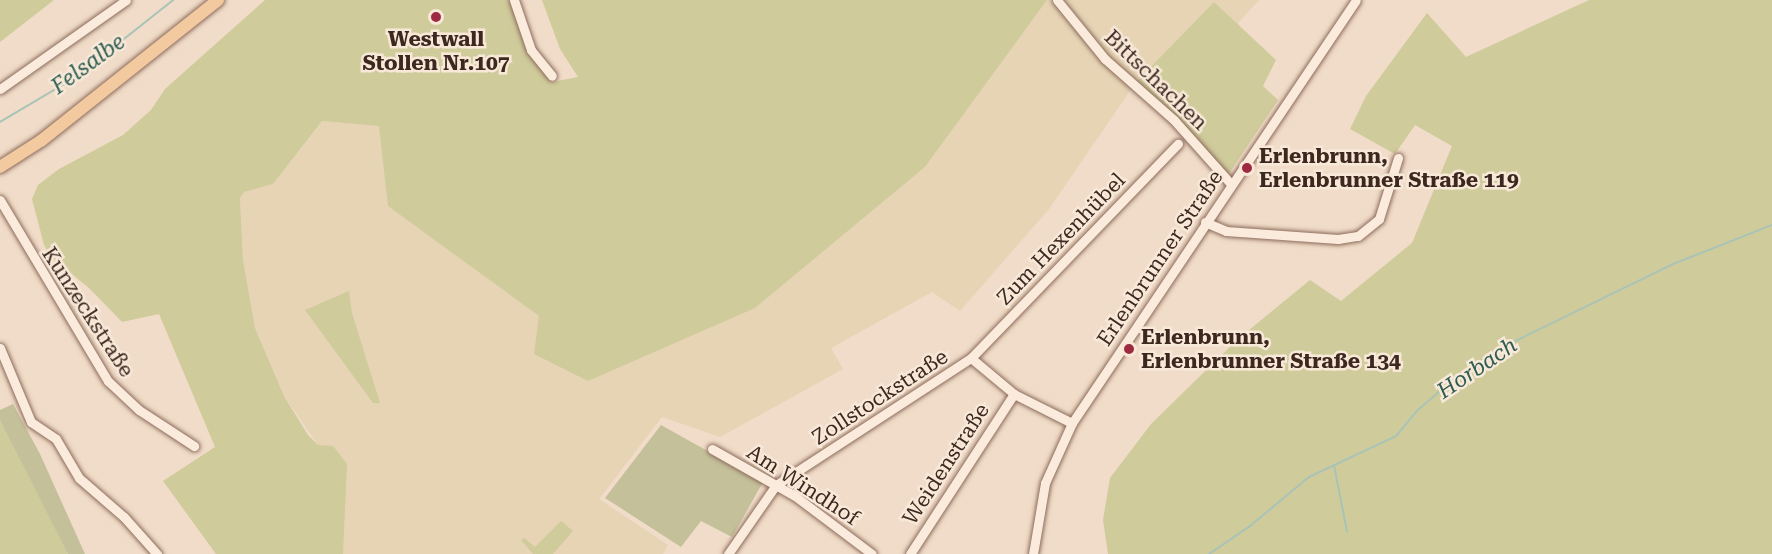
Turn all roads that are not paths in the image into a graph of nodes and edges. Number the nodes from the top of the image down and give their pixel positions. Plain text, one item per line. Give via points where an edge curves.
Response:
1 (126, 0) edge
2 (218, 0) edge
3 (514, 0) edge
4 (1057, 0) edge
5 (1356, 0) edge
6 (552, 76) dead end
7 (0, 89) edge
8 (1178, 144) dead end
9 (1398, 158) dead end
10 (0, 167) edge
11 (1231, 184) junction
12 (0, 200) edge
13 (1205, 222) junction
14 (0, 348) edge
15 (971, 358) junction
16 (1014, 394) junction
17 (1072, 423) junction
18 (194, 446) dead end
19 (712, 449) dead end
20 (776, 484) junction
21 (157, 554) edge
22 (728, 554) edge
23 (872, 554) edge
24 (910, 554) edge
25 (1033, 554) edge

1 - 7 street
2 - 10 main road via 42,140
3 - 6 street via 531,50
4 - 11 street, Bittschachen via 1105,59 1173,120
5 - 11 street, Erlenbrunner Straße
8 - 15 street, Zum Hexenhübel
9 - 13 street via 1379,219 1358,236 1338,239 1226,231
11 - 13 street, Erlenbrunner Straße
12 - 18 street, Kunzeckstraße via 108,381 140,410
13 - 17 street, Erlenbrunner Straße
14 - 21 street via 31,422 56,439 79,478 124,517
15 - 16 street, Zollstockstraße
15 - 20 street, Zollstockstraße
16 - 17 street, Zollstockstraße
16 - 24 street, Weidenstraße
17 - 25 street, Erlenbrunner Straße via 1045,483
19 - 20 street, Am Windhof
20 - 22 street, Zollstockstraße
20 - 23 street, Am Windhof

